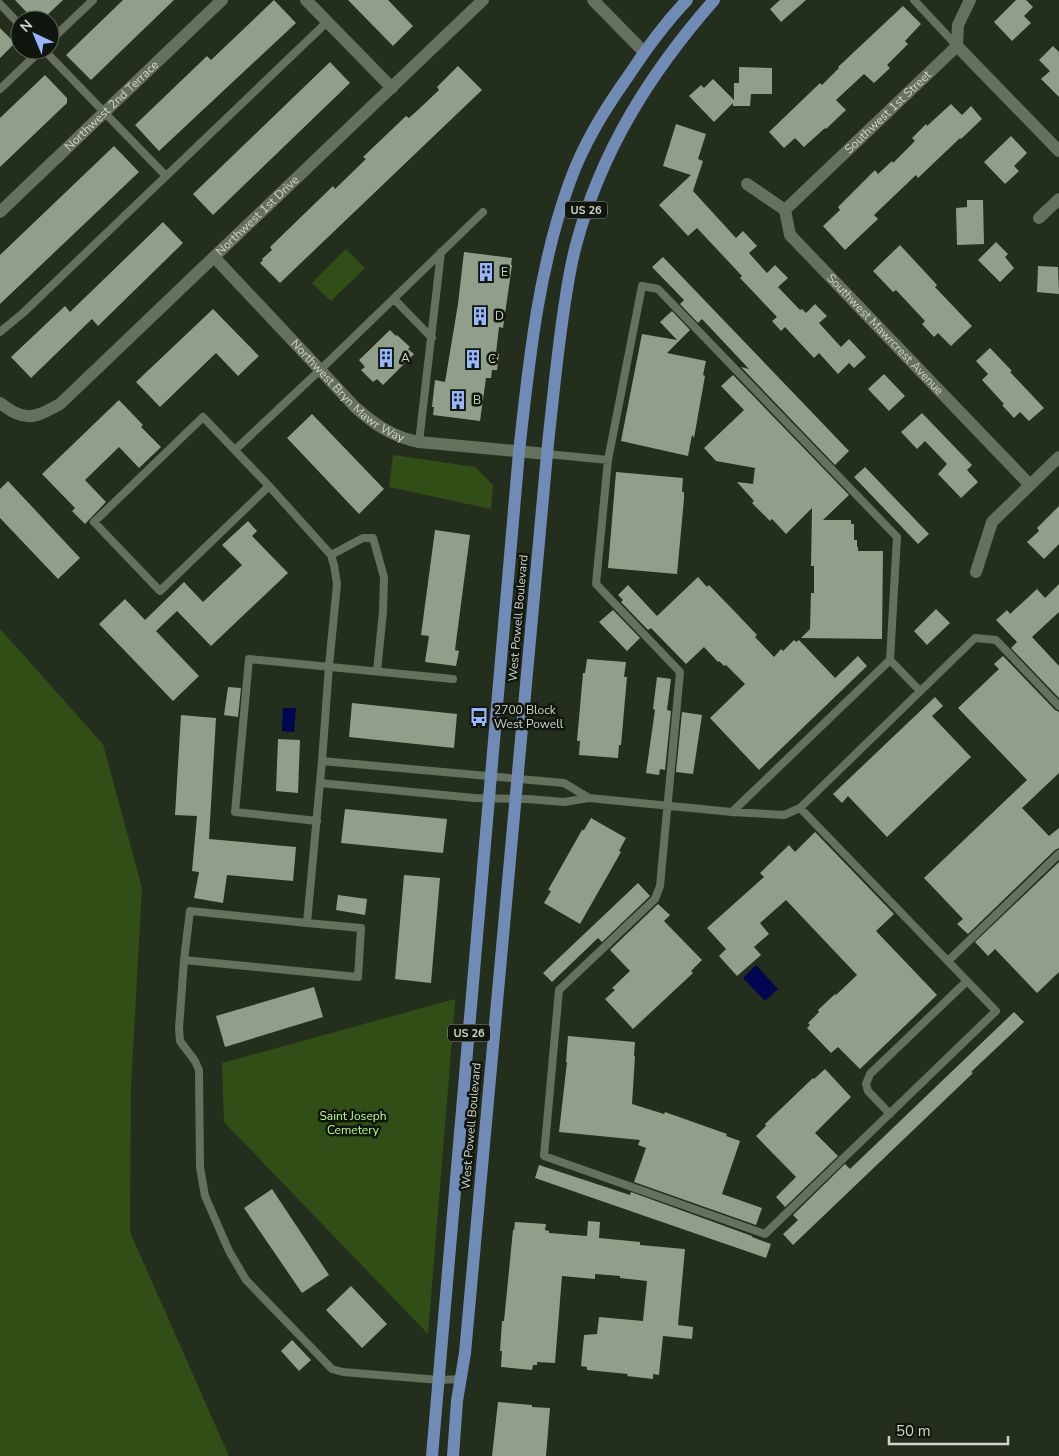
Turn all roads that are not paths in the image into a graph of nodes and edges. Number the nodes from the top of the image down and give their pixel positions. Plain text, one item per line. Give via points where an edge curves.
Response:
1 (93, 0) edge
2 (222, 0) edge
3 (306, 0) edge
4 (483, 0) edge
5 (593, 0) edge
6 (687, 0) edge
7 (714, 0) edge
8 (914, 0) edge
9 (970, 0) edge
10 (0, 4) edge
11 (10, 14) edge
12 (327, 22) junction
13 (60, 31) edge
14 (956, 46) junction
15 (644, 52) junction
16 (32, 60) edge
17 (52, 60) edge
18 (392, 88) junction
19 (0, 90) edge
20 (104, 112) junction
21 (1059, 151) edge
22 (166, 176) junction
23 (747, 184) dead end
24 (1059, 198) edge
25 (785, 210) junction
26 (0, 212) edge
27 (483, 212) dead end
28 (1039, 218) dead end
29 (442, 252) junction
30 (214, 257) junction
31 (394, 299) junction
32 (0, 332) edge
33 (432, 338) junction
34 (320, 370) junction
35 (0, 403) edge
36 (419, 442) junction
37 (235, 450) junction
38 (519, 452) junction
39 (547, 454) junction
40 (1059, 457) edge
41 (608, 460) junction
42 (1030, 485) junction
43 (269, 486) junction
44 (331, 554) junction
45 (976, 572) dead end
46 (890, 660) junction
47 (329, 666) junction
48 (377, 671) junction
49 (454, 679) dead end
50 (920, 691) junction
51 (1059, 706) edge
52 (322, 761) junction
53 (491, 776) junction
54 (517, 778) junction
55 (320, 783) junction
56 (489, 798) junction
57 (589, 798) junction
58 (515, 799) junction
59 (668, 805) junction
60 (800, 808) junction
61 (732, 812) junction
62 (317, 821) junction
63 (1059, 854) edge
64 (306, 923) junction
65 (184, 960) junction
66 (948, 961) junction
67 (967, 981) junction
68 (890, 1114) junction
69 (461, 1379) junction
70 (439, 1380) junction
71 (432, 1456) edge
72 (453, 1456) edge

1 - 13 lane
2 - 20 street, Northwest 2nd Terrace
3 - 12 street
4 - 18 street, Northwest 1st Drive
5 - 15 street
6 - 15 main road, West Powell Boulevard / US 26
7 - 39 main road, West Powell Boulevard / US 26 via 681,39 640,97 598,178 576,246 568,285
8 - 14 lane
9 - 14 street via 958,25
10 - 11 lane
12 - 18 street
12 - 22 lane
14 - 21 street
14 - 25 street, Southwest 1st Street
15 - 38 main road, West Powell Boulevard / US 26 via 595,126 558,214 535,320
16 - 19 lane
17 - 20 lane
18 - 30 street, Northwest 1st Drive
20 - 22 lane
20 - 26 street, Northwest 2nd Terrace
22 - 32 lane
23 - 25 street
24 - 28 street
25 - 42 street, Southwest Mawrcrest Avenue via 790,235
27 - 29 lane
29 - 31 lane
29 - 33 lane
30 - 34 street, Northwest Bryn Mawr Way
30 - 35 street, Northwest 1st Drive via 60,404 43,413 23,417
31 - 33 lane
31 - 34 lane
33 - 36 lane
34 - 36 street, Northwest Bryn Mawr Way via 372,422 405,440
34 - 37 lane
36 - 38 street, Northwest Bryn Mawr Way
37 - 43 lane
37 - 43 lane via 203,417 94,522 160,591
38 - 39 street
38 - 53 main road, West Powell Boulevard / US 26
39 - 41 lane
39 - 54 main road, West Powell Boulevard / US 26
40 - 42 street
41 - 46 lane via 642,286 658,289 897,537
41 - 59 lane via 596,584 680,672
42 - 45 street via 992,522
43 - 44 lane
44 - 47 lane via 337,584
44 - 48 lane via 363,538 374,538 384,577
46 - 50 lane
46 - 61 lane
47 - 48 lane
47 - 52 lane
47 - 62 lane via 249,659 234,812
48 - 49 lane
50 - 51 lane via 975,638 996,640
50 - 60 lane
52 - 53 lane
52 - 55 lane
53 - 54 lane
53 - 56 main road, West Powell Boulevard / US 26
54 - 57 lane via 564,783
54 - 58 main road, West Powell Boulevard / US 26
55 - 56 lane
55 - 62 lane
56 - 58 lane
56 - 70 main road, West Powell Boulevard / US 26
57 - 58 lane via 564,802
57 - 59 lane
58 - 69 main road, West Powell Boulevard / US 26
59 - 61 lane
59 - 68 lane via 656,899 559,990 544,1156 765,1234
60 - 61 lane via 784,815
60 - 66 lane
62 - 64 lane
63 - 66 lane
64 - 65 lane via 190,911
64 - 65 lane via 361,928 358,977
65 - 70 lane via 178,1029 180,1041 198,1070 200,1167 205,1196 229,1251 246,1280 332,1369
66 - 67 lane
67 - 68 lane via 870,1074 866,1084 868,1091
67 - 68 lane via 996,1011
69 - 70 lane
69 - 72 main road, West Powell Boulevard / US 26
70 - 71 main road, West Powell Boulevard / US 26

